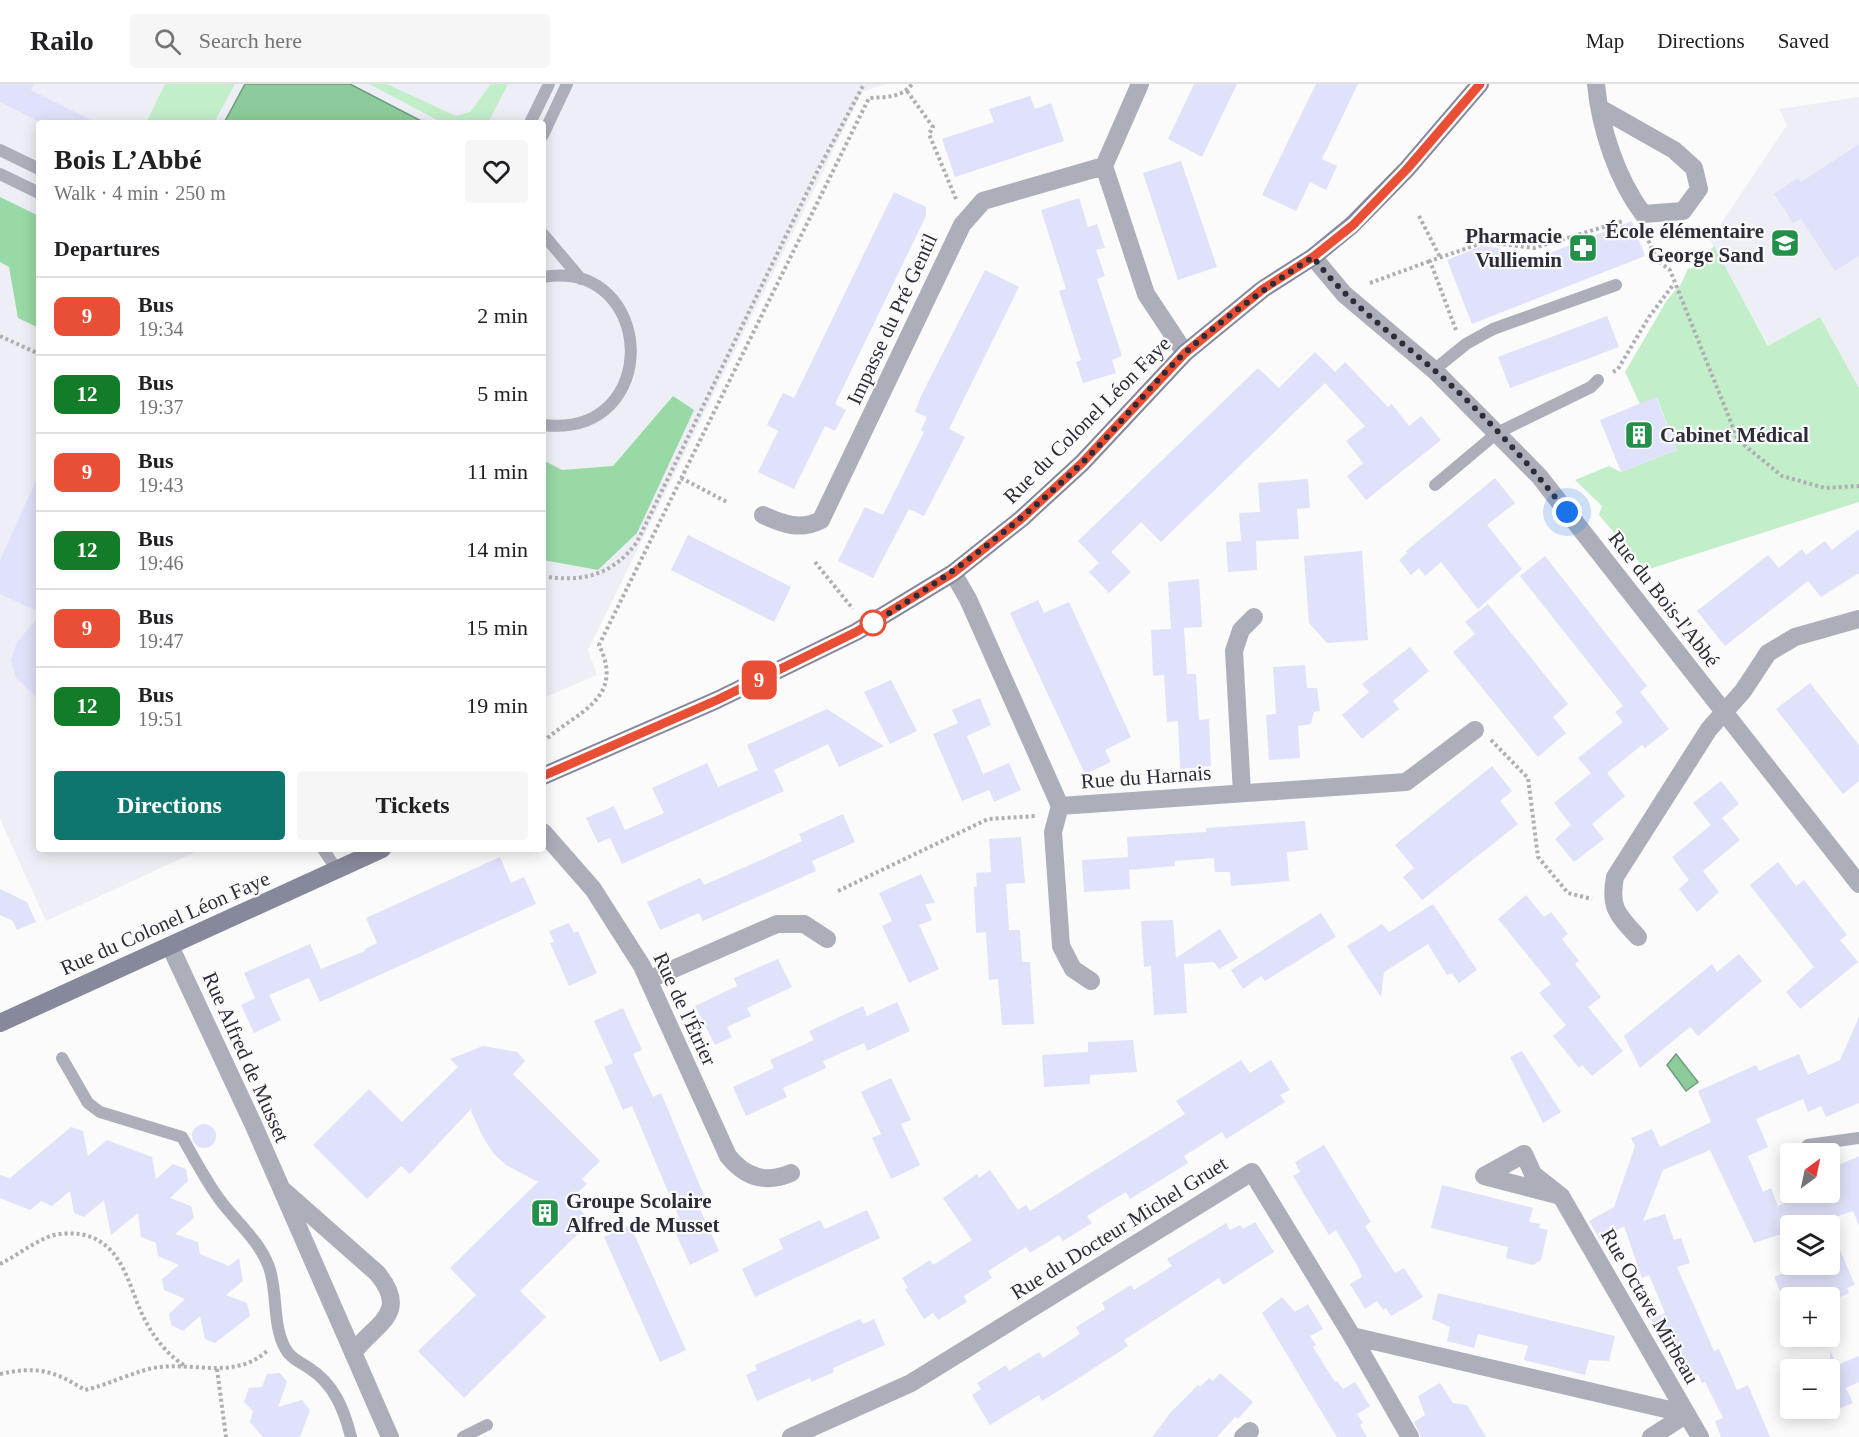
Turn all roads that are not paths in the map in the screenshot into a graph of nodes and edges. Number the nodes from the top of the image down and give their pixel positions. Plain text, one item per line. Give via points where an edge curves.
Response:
1 (549, 84) edge
2 (567, 84) edge
3 (1140, 84) edge
4 (1480, 84) edge
5 (1596, 84) edge
6 (1600, 108) junction
7 (531, 120) edge
8 (546, 129) edge
9 (0, 150) edge
10 (1104, 166) junction
11 (36, 168) edge
12 (0, 174) edge
13 (36, 192) edge
14 (546, 238) edge
15 (1313, 257) junction
16 (546, 277) edge
17 (581, 279) junction
18 (1616, 285) dead end
19 (1185, 353) junction
20 (1434, 370) junction
21 (1598, 380) road end
22 (546, 425) edge
23 (1497, 433) junction
24 (1435, 485) dead end
25 (763, 515) dead end
26 (953, 573) junction
27 (1254, 617) dead end
28 (1859, 619) edge
29 (1723, 712) junction
30 (1475, 730) dead end
31 (546, 775) edge
32 (1242, 793) junction
33 (1060, 806) junction
34 (546, 835) edge
35 (325, 852) edge
36 (376, 852) edge
37 (337, 870) junction
38 (1859, 884) edge
39 (1638, 937) dead end
40 (828, 939) dead end
41 (170, 946) junction
42 (648, 980) junction
43 (1091, 981) dead end
44 (0, 1023) edge
45 (62, 1058) dead end
46 (1859, 1138) edge
47 (1823, 1143) edge
48 (791, 1173) dead end
49 (280, 1188) junction
50 (1561, 1196) dead end
51 (1352, 1336) junction
52 (353, 1353) junction
53 (1687, 1414) junction
54 (487, 1425) dead end
55 (351, 1437) edge
56 (390, 1437) edge
57 (463, 1437) edge
58 (791, 1437) edge
59 (1410, 1437) edge
60 (1651, 1437) edge
61 (1700, 1437) edge

1 - 7 lane
2 - 8 lane
3 - 10 street
4 - 15 street, Rue du Colonel Léon Faye via 1353,225
5 - 6 street
6 - 6 street via 1609,145 1630,196 1643,214 1683,211 1699,189 1694,168 1674,150
9 - 11 lane
10 - 19 street via 1146,294
10 - 25 street, Impasse du Pré Gentil via 983,201 962,225 821,520 804,527
12 - 13 lane
14 - 17 lane
15 - 19 street, Rue du Colonel Léon Faye via 1263,289
15 - 20 street, Rue du Bois-l'Abbé via 1344,294
16 - 17 lane
17 - 22 lane via 608,296 622,312 632,343 631,364 619,394 596,416 565,426
18 - 20 lane via 1493,329 1466,344
19 - 26 street, Rue du Colonel Léon Faye via 1082,463 1021,519
20 - 23 street, Rue du Bois-l'Abbé
21 - 23 lane
23 - 24 lane
23 - 29 street, Rue du Bois-l'Abbé via 1539,476
26 - 31 street, Rue du Colonel Léon Faye via 856,632 717,700
26 - 33 street, Rue du Harnais
27 - 32 street via 1241,630 1234,651
28 - 29 street via 1781,644 1768,653 1743,691
29 - 38 street, Rue du Bois-l'Abbé
29 - 39 street via 1616,877 1616,912
30 - 32 street, Rue du Harnais via 1406,782
32 - 33 street, Rue du Harnais
33 - 43 street via 1053,832 1061,946 1073,969
34 - 42 street, Rue de l'Étrier via 593,889
35 - 37 lane
36 - 37 street, Rue du Colonel Léon Faye
37 - 41 street, Rue du Colonel Léon Faye
40 - 42 street via 804,924 777,924
41 - 44 street, Rue du Colonel Léon Faye
41 - 49 street, Rue Alfred de Musset
42 - 48 street, Rue de l'Étrier via 728,1155 745,1173 756,1178 780,1178
45 - 55 lane via 88,1103 100,1112 182,1137 219,1199 259,1245 270,1268 285,1349 334,1393
46 - 47 lane
49 - 52 street, Rue Alfred de Musset
49 - 52 street, Rue Alfred de Musset via 390,1289 389,1315
50 - 53 street, Rue Octave Mirbeau
51 - 53 street
51 - 58 street, Rue du Docteur Michel Gruet via 1252,1172 911,1383
51 - 59 street
52 - 56 street, Rue Alfred de Musset
53 - 60 street
53 - 61 street, Rue Octave Mirbeau
54 - 57 lane

